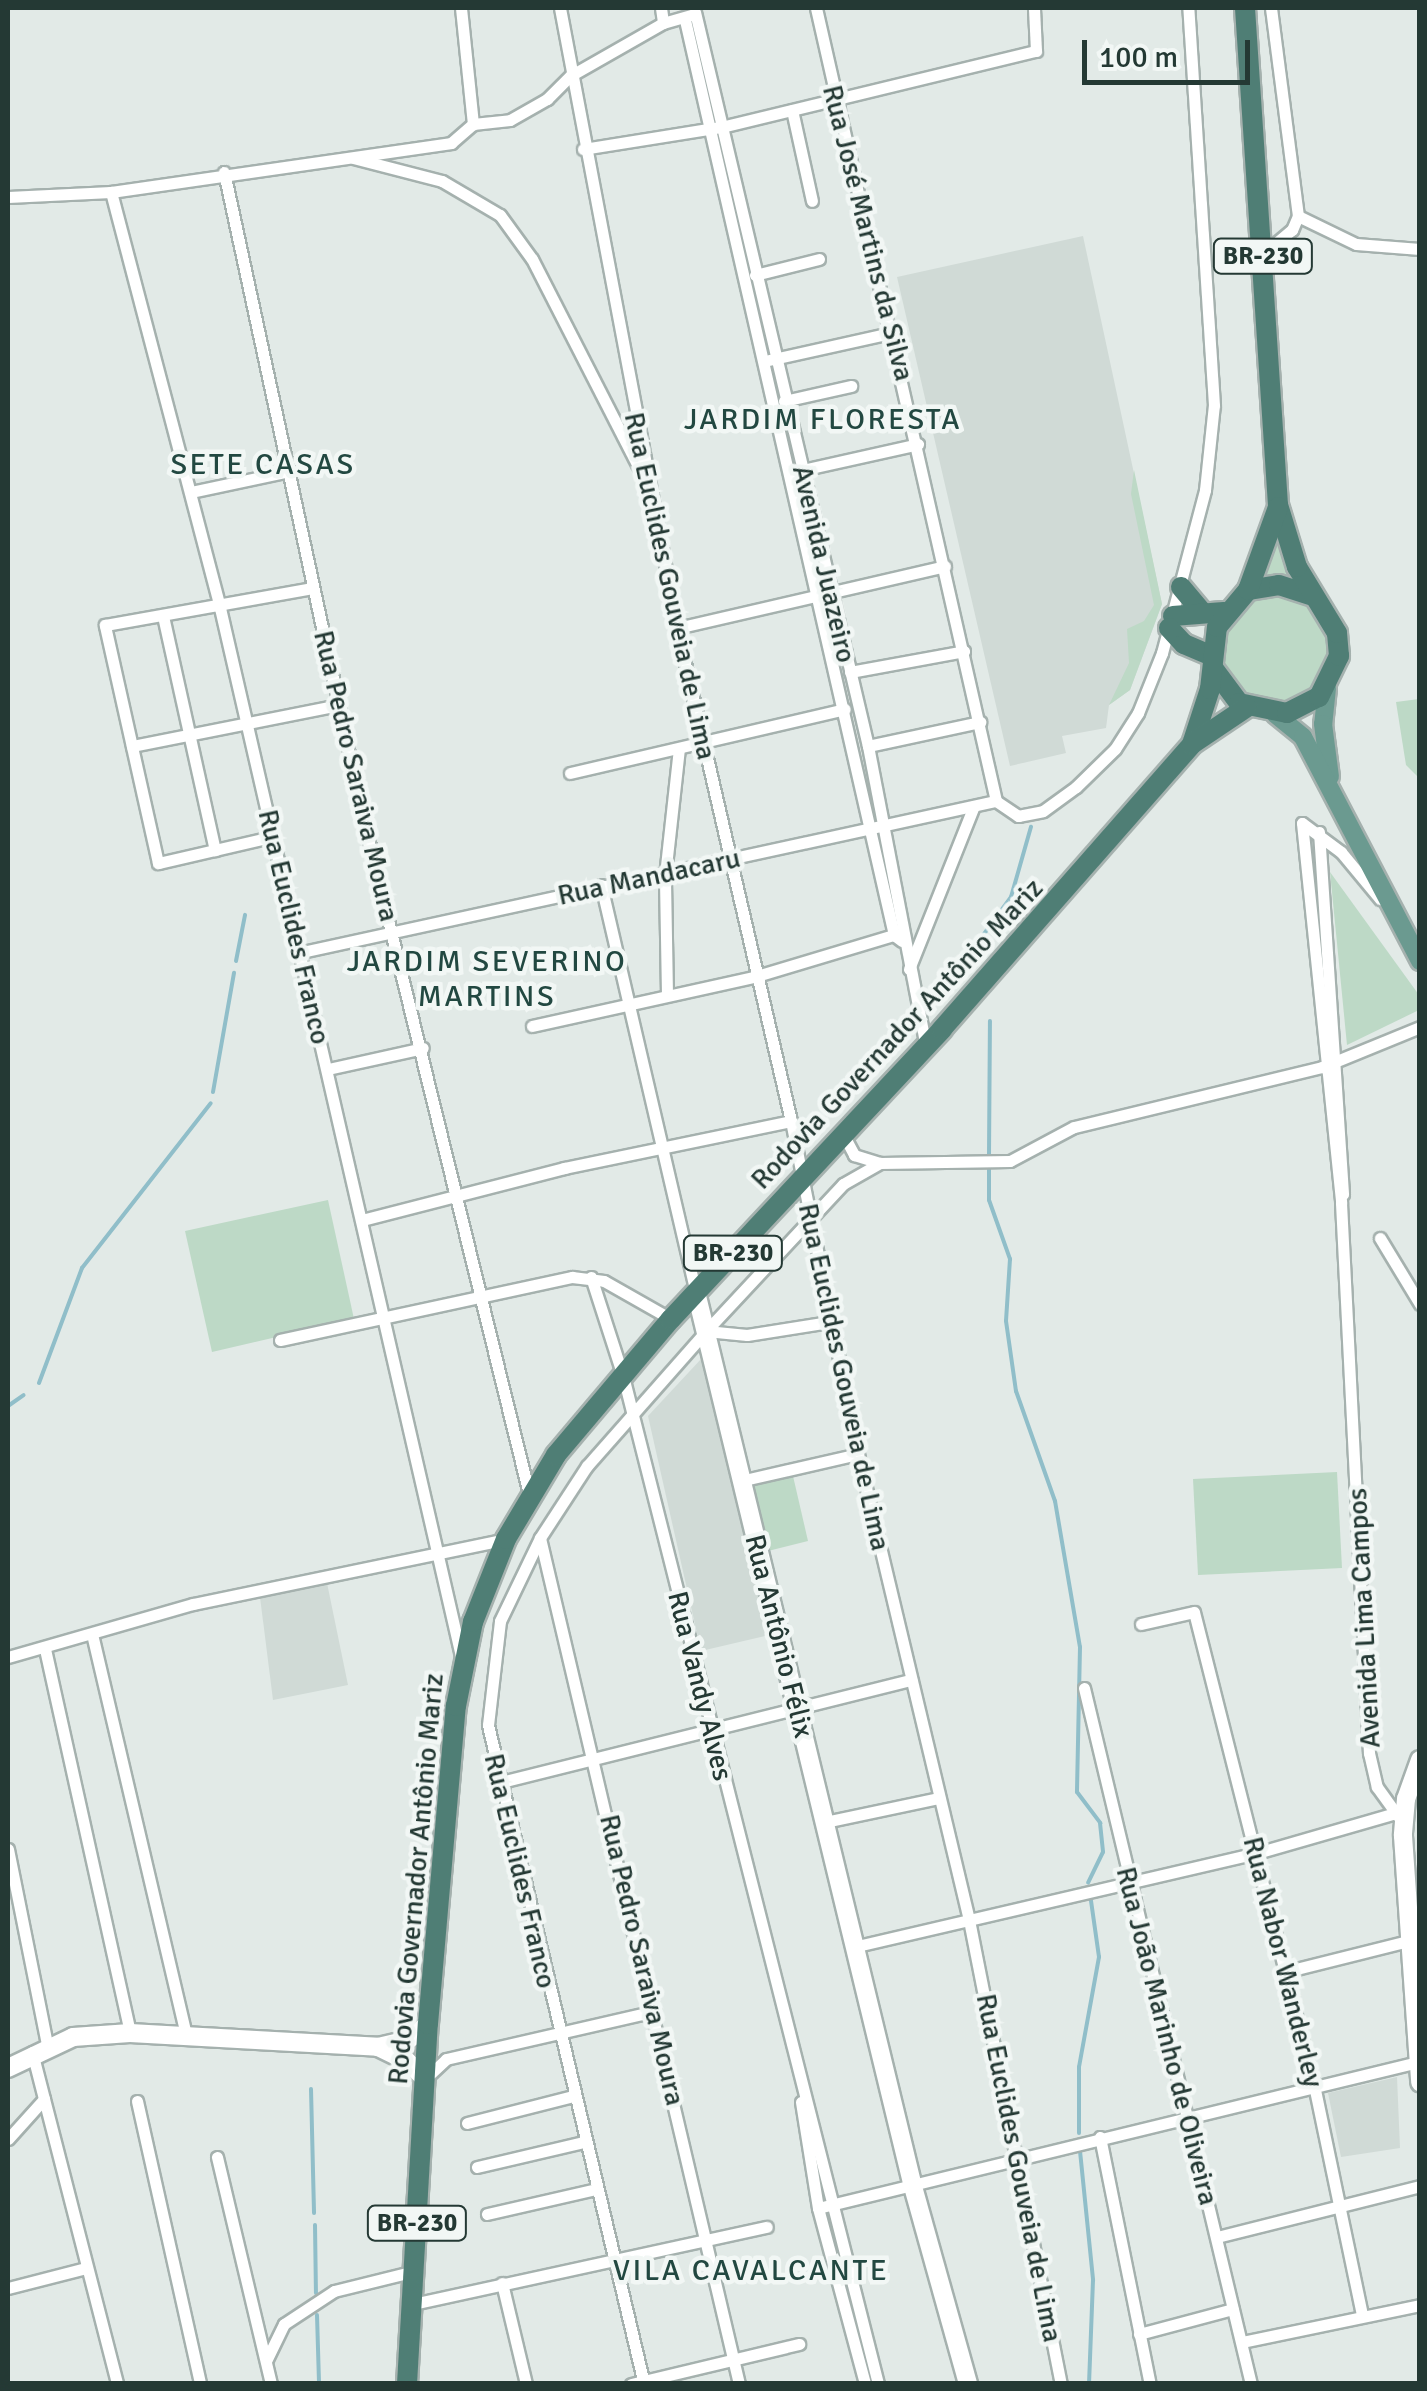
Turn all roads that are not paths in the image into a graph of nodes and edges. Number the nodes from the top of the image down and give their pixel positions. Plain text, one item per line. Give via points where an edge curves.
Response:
1 (461, 8) edge
2 (560, 8) edge
3 (661, 8) edge
4 (816, 8) edge
5 (1034, 8) edge
6 (1188, 8) edge
7 (1245, 8) edge
8 (1271, 8) edge
9 (694, 13) edge
10 (663, 23) junction
11 (570, 76) junction
12 (834, 100) junction
13 (792, 110) junction
14 (473, 124) junction
15 (714, 128) junction
16 (583, 149) junction
17 (344, 156) junction
18 (224, 172) junction
19 (111, 192) junction
20 (8, 196) edge
21 (812, 201) dead end
22 (1298, 216) junction
23 (1420, 249) edge
24 (1263, 254) junction
25 (820, 259) dead end
26 (756, 276) junction
27 (892, 333) junction
28 (768, 361) junction
29 (850, 386) dead end
30 (784, 401) junction
31 (918, 444) junction
32 (802, 470) junction
33 (285, 472) junction
34 (648, 489) junction
35 (191, 492) junction
36 (1278, 504) junction
37 (945, 566) junction
38 (1181, 587) junction
39 (313, 588) junction
40 (1248, 590) junction
41 (825, 594) junction
42 (1312, 596) junction
43 (220, 608) junction
44 (1213, 612) junction
45 (164, 616) junction
46 (1171, 622) junction
47 (677, 628) junction
48 (964, 651) junction
49 (1162, 653) junction
50 (1206, 657) junction
51 (850, 672) junction
52 (1326, 688) junction
53 (339, 704) junction
54 (1247, 708) junction
55 (846, 709) junction
56 (1275, 714) junction
57 (246, 722) junction
58 (980, 722) junction
59 (189, 734) junction
60 (703, 742) junction
61 (1192, 744) junction
62 (132, 746) junction
63 (868, 746) junction
64 (679, 749) junction
65 (570, 773) dead end
66 (998, 805) junction
67 (974, 806) junction
68 (1338, 806) junction
69 (879, 827) junction
70 (1319, 832) junction
71 (271, 837) junction
72 (215, 850) junction
73 (730, 861) junction
74 (664, 876) junction
75 (601, 886) junction
76 (1384, 904) junction
77 (392, 932) junction
78 (898, 938) junction
79 (1328, 940) junction
80 (1312, 942) junction
81 (302, 952) junction
82 (1420, 961) edge
83 (908, 970) junction
84 (757, 976) junction
85 (667, 996) junction
86 (630, 1003) junction
87 (1334, 1018) junction
88 (1319, 1019) junction
89 (532, 1026) dead end
90 (1420, 1027) edge
91 (926, 1046) junction
92 (423, 1048) junction
93 (1338, 1062) junction
94 (1322, 1067) junction
95 (328, 1070) junction
96 (791, 1122) junction
97 (843, 1134) junction
98 (664, 1148) junction
99 (880, 1163) junction
100 (802, 1178) junction
101 (459, 1198) junction
102 (1341, 1203) junction
103 (810, 1217) junction
104 (362, 1220) junction
105 (1380, 1238) dead end
106 (591, 1277) junction
107 (696, 1292) junction
108 (483, 1296) junction
109 (1420, 1304) edge
110 (385, 1316) junction
111 (671, 1319) junction
112 (829, 1322) junction
113 (706, 1331) junction
114 (280, 1340) dead end
115 (623, 1376) junction
116 (633, 1415) junction
117 (858, 1454) junction
118 (740, 1480) junction
119 (529, 1494) junction
120 (540, 1538) junction
121 (506, 1539) junction
122 (440, 1553) junction
123 (1141, 1624) dead end
124 (92, 1634) junction
125 (45, 1649) junction
126 (8, 1657) edge
127 (462, 1665) junction
128 (911, 1680) junction
129 (1084, 1688) dead end
130 (795, 1704) junction
131 (710, 1729) junction
132 (594, 1760) junction
133 (1420, 1760) edge
134 (498, 1783) junction
135 (938, 1798) junction
136 (1398, 1819) junction
137 (825, 1822) junction
138 (8, 1850) edge
139 (1257, 1854) junction
140 (1130, 1883) junction
141 (969, 1920) junction
142 (1408, 1941) junction
143 (853, 1947) junction
144 (1284, 1972) junction
145 (655, 2011) junction
146 (428, 2024) junction
147 (130, 2033) junction
148 (557, 2033) junction
149 (186, 2036) junction
150 (40, 2048) junction
151 (411, 2050) junction
152 (446, 2059) junction
153 (1418, 2062) edge
154 (8, 2068) edge
155 (425, 2079) junction
156 (1420, 2082) edge
157 (1314, 2085) junction
158 (572, 2096) junction
159 (44, 2099) junction
160 (137, 2101) dead end
161 (1186, 2119) junction
162 (466, 2123) dead end
163 (1100, 2137) junction
164 (8, 2139) edge
165 (584, 2142) junction
166 (1018, 2156) junction
167 (216, 2157) dead end
168 (477, 2167) dead end
169 (912, 2183) junction
170 (1420, 2186) edge
171 (596, 2189) junction
172 (1341, 2202) junction
173 (823, 2206) junction
174 (487, 2214) dead end
175 (767, 2227) dead end
176 (1217, 2237) junction
177 (707, 2239) junction
178 (614, 2258) junction
179 (86, 2268) junction
180 (415, 2270) junction
181 (502, 2283) junction
182 (843, 2287) junction
183 (8, 2288) edge
184 (412, 2304) junction
185 (1420, 2305) edge
186 (1233, 2309) junction
187 (1362, 2314) junction
188 (1139, 2334) junction
189 (1242, 2342) junction
190 (799, 2344) dead end
191 (734, 2359) junction
192 (266, 2360) junction
193 (640, 2382) edge
194 (113, 2383) edge
195 (200, 2384) edge
196 (272, 2384) edge
197 (408, 2384) edge
198 (526, 2384) edge
199 (739, 2384) edge
200 (866, 2384) edge
201 (878, 2384) edge
202 (968, 2384) edge
203 (1062, 2384) edge
204 (1150, 2384) edge
205 (1251, 2384) edge

1 - 14 street
2 - 11 street, Rua Euclides Gouveia de Lima
3 - 10 street
4 - 12 street, Rua José Martins da Silva
5 - 12 street via 1036,51
6 - 38 street, Rua Mandacaru via 1214,405 1205,490
7 - 24 highway, BR-230
8 - 22 street
9 - 10 street
9 - 15 street, Avenida Juazeiro
10 - 11 street
11 - 14 street via 510,120
11 - 16 street, Rua Euclides Gouveia de Lima
12 - 13 street
12 - 27 street, Rua José Martins da Silva
13 - 15 street
13 - 21 street
14 - 17 street via 451,143
15 - 16 street
15 - 26 street, Avenida Juazeiro
15 - 28 street, Avenida Juazeiro
16 - 34 street, Rua Euclides Gouveia de Lima
17 - 18 street
17 - 34 street via 442,181 500,215 532,259
18 - 19 street
18 - 33 street, Rua Pedro Saraiva Moura
19 - 20 street
19 - 35 street, Rua Euclides Franco
22 - 23 street via 1356,244
22 - 24 street via 1292,230
24 - 36 highway, BR-230
25 - 26 street
26 - 28 street, Avenida Juazeiro
27 - 28 street
27 - 31 street, Rua José Martins da Silva
28 - 30 street, Avenida Juazeiro
28 - 41 street, Avenida Juazeiro
29 - 30 street
30 - 32 street, Avenida Juazeiro
31 - 32 street
31 - 37 street, Rua José Martins da Silva
32 - 41 street, Avenida Juazeiro
33 - 35 street
33 - 39 street, Rua Pedro Saraiva Moura
34 - 47 street, Rua Euclides Gouveia de Lima
35 - 43 street, Rua Euclides Franco
36 - 40 highway, BR-230
36 - 42 highway, BR-230
37 - 41 street
37 - 48 street, Rua José Martins da Silva
38 - 44 highway
38 - 46 street, Rua Mandacaru
39 - 43 street
39 - 53 street, Rua Pedro Saraiva Moura
40 - 42 highway via 1279,584
40 - 44 highway, BR-230
41 - 47 street
41 - 51 street, Avenida Juazeiro
41 - 55 street, Avenida Juazeiro
42 - 52 highway, BR-230 via 1337,633 1339,656
43 - 45 street
43 - 57 street, Rua Euclides Franco
44 - 46 highway
44 - 50 highway, Rodovia Governador Antônio Mariz / BR-230
45 - 59 street
45 - 62 street via 105,626
46 - 49 street, Rua Mandacaru
46 - 50 highway
47 - 60 street, Rua Euclides Gouveia de Lima
48 - 51 street
48 - 58 street, Rua José Martins da Silva
49 - 50 highway
49 - 66 street, Rua Mandacaru via 1138,713 1090,775 1042,811 1018,816
50 - 54 highway via 1226,691
50 - 61 highway, Rodovia Governador Antônio Mariz / BR-230
51 - 63 street, Avenida Juazeiro
52 - 56 highway via 1309,704
52 - 68 main road via 1324,742
53 - 57 street
53 - 77 street, Rua Pedro Saraiva Moura
54 - 56 highway
54 - 61 highway, Rodovia Governador Antônio Mariz / BR-230
55 - 60 street
55 - 69 street, Avenida Juazeiro
56 - 68 main road via 1303,737
57 - 59 street
57 - 71 street, Rua Euclides Franco
58 - 63 street
58 - 66 street, Rua José Martins da Silva
59 - 62 street
59 - 72 street
60 - 64 street
60 - 73 street, Rua Euclides Gouveia de Lima
61 - 91 highway, Rodovia Governador Antônio Mariz / BR-230
62 - 72 street via 158,863
63 - 69 street, Avenida Juazeiro
64 - 65 street
64 - 74 street
66 - 67 street, Rua Mandacaru
67 - 69 street, Rua Mandacaru
67 - 83 street
68 - 76 main road
69 - 73 street, Rua Mandacaru
69 - 78 street, Avenida Juazeiro
70 - 76 street
70 - 79 street, Avenida Lima Campos
70 - 80 street, Avenida Lima Campos via 1302,823
71 - 72 street
71 - 81 street, Rua Euclides Franco
73 - 74 street, Rua Mandacaru
73 - 84 street, Rua Euclides Gouveia de Lima
74 - 75 street, Rua Mandacaru
74 - 85 street
75 - 77 street, Rua Mandacaru
75 - 86 street, Rua Antônio Félix
76 - 82 main road
77 - 81 street, Rua Mandacaru
77 - 92 street, Rua Pedro Saraiva Moura
78 - 83 street, Avenida Juazeiro
78 - 84 street
79 - 80 street
79 - 87 street, Avenida Lima Campos
80 - 88 street, Avenida Lima Campos
81 - 95 street, Rua Euclides Franco
83 - 91 street, Avenida Juazeiro
84 - 85 street
84 - 96 street, Rua Euclides Gouveia de Lima
85 - 86 street
86 - 89 street
86 - 98 street, Rua Antônio Félix
87 - 88 street
87 - 93 street, Avenida Lima Campos
88 - 94 street, Avenida Lima Campos
90 - 93 street
91 - 97 highway, Rodovia Governador Antônio Mariz / BR-230
92 - 95 street
92 - 101 street, Rua Pedro Saraiva Moura
93 - 94 street
93 - 102 street, Avenida Lima Campos
94 - 99 street via 1074,1127 988,1165
94 - 102 street, Avenida Lima Campos
95 - 104 street, Rua Euclides Franco
96 - 98 street
96 - 100 street, Rua Euclides Gouveia de Lima
97 - 99 street via 854,1155
97 - 100 highway, Rodovia Governador Antônio Mariz / BR-230
98 - 101 street
98 - 107 street, Rua Antônio Félix
99 - 103 street, Rua Euclides Franco via 843,1184
100 - 103 street, Rua Euclides Gouveia de Lima
100 - 107 highway, Rodovia Governador Antônio Mariz / BR-230
101 - 104 street
101 - 108 street, Rua Pedro Saraiva Moura
102 - 136 street, Avenida Lima Campos via 1370,1754
103 - 112 street, Rua Euclides Gouveia de Lima
103 - 113 street, Rua Euclides Franco
104 - 110 street, Rua Euclides Franco
105 - 109 street
106 - 108 street
106 - 111 street
106 - 115 street, Rua Vandy Alves
107 - 111 highway, Rodovia Governador Antônio Mariz / BR-230
107 - 113 main road, Rua Antônio Félix
108 - 110 street
108 - 119 street, Rua Pedro Saraiva Moura
110 - 114 street
110 - 122 street, Rua Euclides Franco
111 - 115 highway, Rodovia Governador Antônio Mariz / BR-230
112 - 113 street via 747,1335
112 - 117 street, Rua Euclides Gouveia de Lima
113 - 116 street, Rua Euclides Franco
113 - 118 main road, Rua Antônio Félix
115 - 116 street, Rua Vandy Alves
115 - 119 highway, Rodovia Governador Antônio Mariz / BR-230
116 - 120 street, Rua Euclides Franco via 587,1466
116 - 131 street, Rua Vandy Alves
117 - 118 street
117 - 128 street, Rua Euclides Gouveia de Lima
118 - 130 main road, Rua Antônio Félix
119 - 121 highway, Rodovia Governador Antônio Mariz / BR-230
120 - 132 street, Rua Pedro Saraiva Moura
120 - 134 street, Rua Euclides Franco via 500,1621 488,1726
121 - 122 street
121 - 127 highway, Rodovia Governador Antônio Mariz / BR-230
122 - 124 street via 193,1604
122 - 127 street, Rua Euclides Franco
123 - 139 street, Rua Nabor Wanderley via 1194,1612
124 - 125 street
124 - 149 street
125 - 126 street
125 - 147 street
127 - 146 highway, Rodovia Governador Antônio Mariz / BR-230
128 - 130 street
128 - 135 street, Rua Euclides Gouveia de Lima
129 - 140 street, Rua João Marinho de Oliveira
130 - 131 street
130 - 137 main road, Rua Antônio Félix
131 - 132 street
131 - 173 street, Rua Vandy Alves
132 - 134 street
132 - 145 street, Rua Pedro Saraiva Moura
133 - 136 main road
134 - 148 street, Rua Euclides Franco
135 - 137 street
135 - 141 street, Rua Euclides Gouveia de Lima
136 - 139 street
136 - 142 main road, Avenida Lima Campos
137 - 143 main road, Rua Antônio Félix
138 - 150 street
139 - 140 street
139 - 144 street, Rua Nabor Wanderley
140 - 141 street
140 - 161 street, Rua João Marinho de Oliveira
141 - 143 street
141 - 166 street, Rua Euclides Gouveia de Lima
142 - 144 street
142 - 153 main road, Avenida Lima Campos
143 - 169 main road, Rua Antônio Félix
144 - 157 street, Rua Nabor Wanderley
145 - 148 street
145 - 177 street, Rua Pedro Saraiva Moura
146 - 151 main road
146 - 152 street
146 - 155 highway, Rodovia Governador Antônio Mariz / BR-230
147 - 149 main road
147 - 150 main road
148 - 152 street
148 - 158 street, Rua Euclides Franco
149 - 151 main road
150 - 154 main road
150 - 159 street
151 - 155 main road
152 - 155 street
153 - 156 main road, Avenida Lima Campos
153 - 157 street
155 - 180 highway, Rodovia Governador Antônio Mariz / BR-230
157 - 161 street
157 - 172 street, Rua Nabor Wanderley
158 - 162 street
158 - 165 street, Rua Euclides Franco
159 - 164 street
159 - 179 street
160 - 195 street
161 - 163 street
161 - 176 street, Rua João Marinho de Oliveira
163 - 166 street
163 - 188 street
165 - 168 street
165 - 171 street, Rua Euclides Franco
166 - 169 street
166 - 203 street, Rua Euclides Gouveia de Lima
167 - 192 street
169 - 173 street
169 - 202 main road, Rua Antônio Félix
170 - 172 street
171 - 174 street
171 - 178 street, Rua Euclides Franco
172 - 176 street
172 - 187 street, Rua Nabor Wanderley
173 - 182 street, Rua Vandy Alves
175 - 177 street
176 - 186 street, Rua João Marinho de Oliveira
177 - 178 street
177 - 191 street, Rua Pedro Saraiva Moura
178 - 181 street
178 - 193 street, Rua Euclides Franco
179 - 183 street
179 - 194 street
180 - 184 highway, Rodovia Governador Antônio Mariz / BR-230
180 - 192 street via 334,2291 284,2324
181 - 184 street
181 - 198 street
182 - 200 street, Rua Vandy Alves
182 - 201 street, Rua Vandy Alves
184 - 197 highway, Rodovia Governador Antônio Mariz / BR-230
185 - 187 street
186 - 188 street
186 - 189 street, Rua João Marinho de Oliveira
187 - 189 street
188 - 204 street
189 - 205 street, Rua João Marinho de Oliveira
190 - 191 street
191 - 193 street
191 - 199 street, Rua Pedro Saraiva Moura
192 - 196 street

